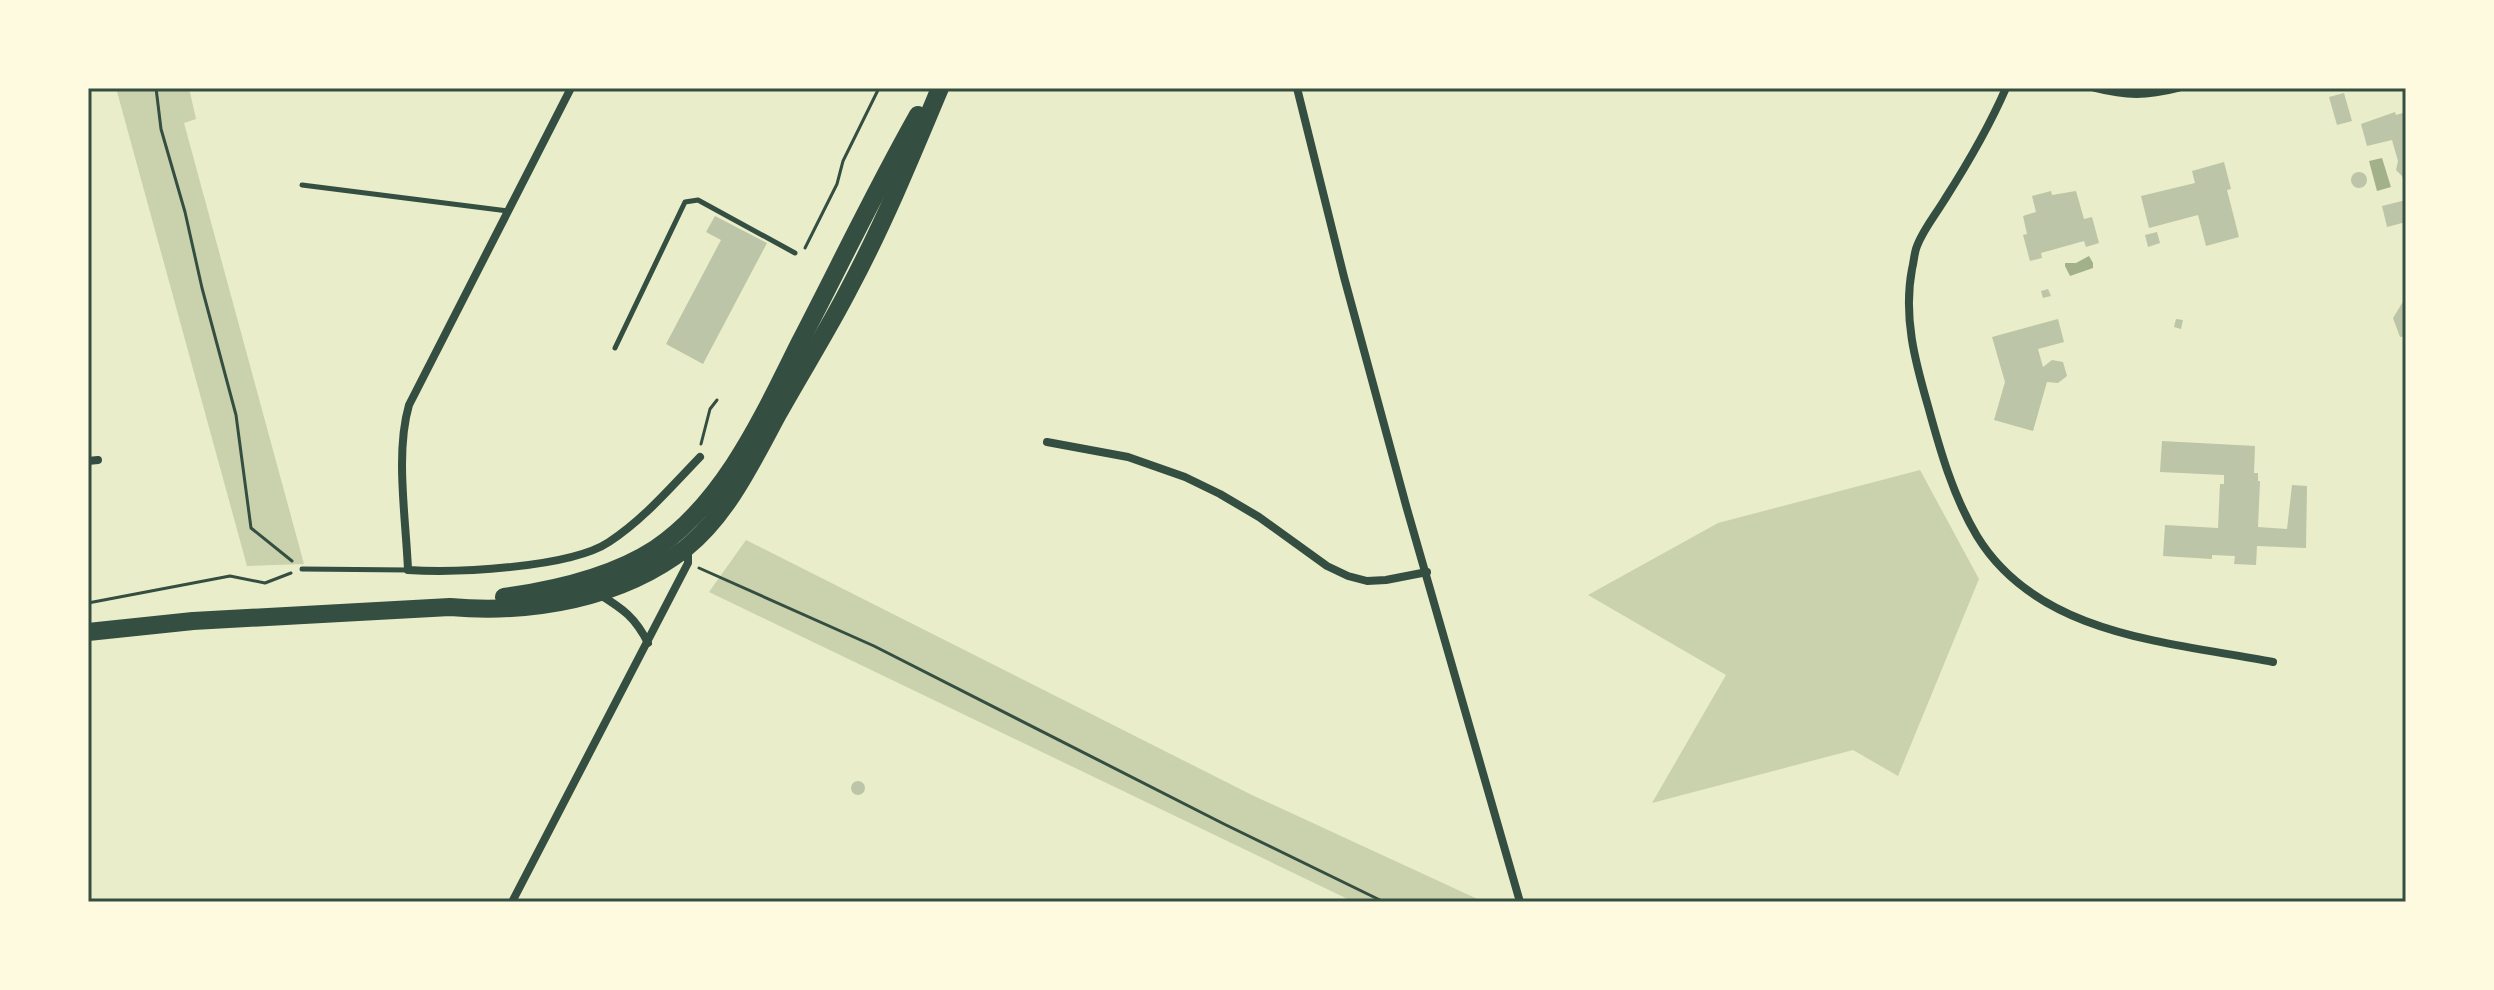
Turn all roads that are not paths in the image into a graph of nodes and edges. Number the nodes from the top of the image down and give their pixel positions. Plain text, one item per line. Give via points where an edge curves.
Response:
1 (571, 88) edge
2 (933, 88) edge
3 (940, 88) edge
4 (1297, 88) edge
5 (2006, 88) edge
6 (2095, 88) edge
7 (2178, 88) edge
8 (302, 185) dead end
9 (508, 211) junction
10 (798, 254) road end
11 (615, 348) dead end
12 (1047, 442) dead end
13 (700, 457) road end
14 (98, 460) dead end
15 (88, 461) edge
16 (686, 546) junction
17 (302, 569) road end
18 (408, 570) junction
19 (1427, 572) junction
20 (597, 593) junction
21 (450, 607) junction
22 (88, 632) edge
23 (648, 643) junction
24 (2273, 662) dead end
25 (512, 902) edge
26 (1520, 902) edge

1 - 9 street
2 - 16 main road via 749,440 707,501
3 - 16 main road via 826,331 730,497
4 - 19 street
5 - 24 street via 1989,129 1917,246 1908,293 1912,350 1950,478 1978,538 1997,563 2053,609 2098,627
6 - 7 street via 2120,95
8 - 9 lane
9 - 18 street via 405,420
10 - 11 lane via 698,200 685,202
12 - 19 street via 1128,457 1185,477 1259,517 1348,576 1367,581
13 - 18 street via 626,530 586,554 509,566
14 - 15 street
16 - 20 main road via 642,576
16 - 21 main road via 654,550 589,578
16 - 23 street
17 - 18 lane
19 - 26 street
20 - 21 main road via 537,605
20 - 23 street via 630,614
21 - 22 main road
23 - 25 street

